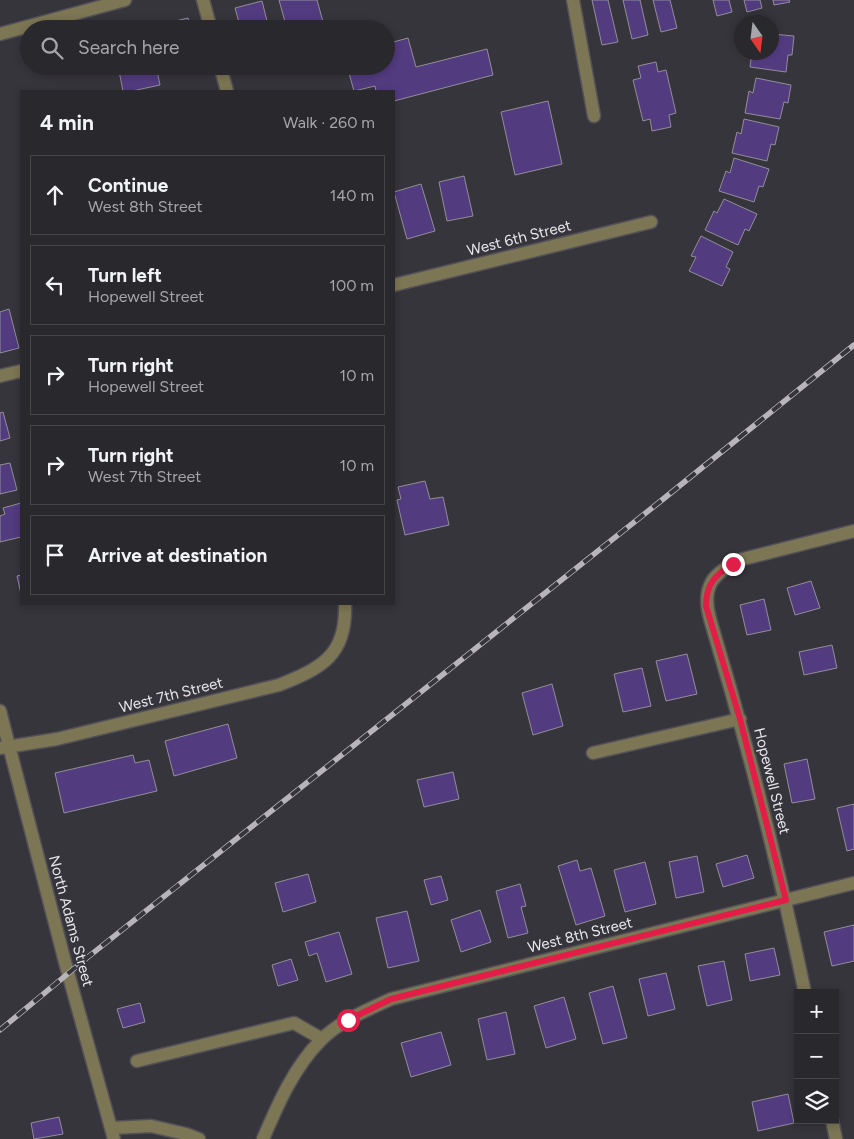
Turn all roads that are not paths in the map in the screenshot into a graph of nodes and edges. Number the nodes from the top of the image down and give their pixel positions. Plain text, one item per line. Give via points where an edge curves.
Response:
1 (125, 0) edge
2 (203, 0) edge
3 (572, 0) edge
4 (51, 20) edge
5 (209, 20) edge
6 (20, 29) edge
7 (0, 34) edge
8 (223, 75) edge
9 (227, 90) edge
10 (594, 116) dead end
11 (651, 222) dead end
12 (395, 285) edge
13 (20, 371) edge
14 (0, 376) edge
15 (854, 531) edge
16 (345, 605) edge
17 (0, 711) edge
18 (740, 719) junction
19 (5, 747) edge
20 (594, 753) dead end
21 (854, 883) edge
22 (786, 900) junction
23 (804, 989) edge
24 (322, 1039) junction
25 (136, 1061) dead end
26 (833, 1124) edge
27 (113, 1133) edge
28 (199, 1139) edge
29 (263, 1139) edge
30 (836, 1139) edge

1 - 4 street
2 - 5 street
3 - 10 street
6 - 7 street
8 - 9 street
11 - 12 street, West 6th Street
13 - 14 street
15 - 18 street, Hopewell Street via 743,559 722,570 708,588 706,606
16 - 19 street, West 7th Street via 346,620 338,646 317,668 279,685 57,739
17 - 19 street, North Adams Street
18 - 20 street
18 - 22 street, Hopewell Street
19 - 27 street, North Adams Street
21 - 22 street, West 8th Street
22 - 23 street, Hopewell Street
22 - 24 street, West 8th Street via 391,999 348,1020
24 - 25 street via 294,1023
24 - 29 street, West 8th Street via 290,1082
26 - 30 street
27 - 28 street via 151,1126

